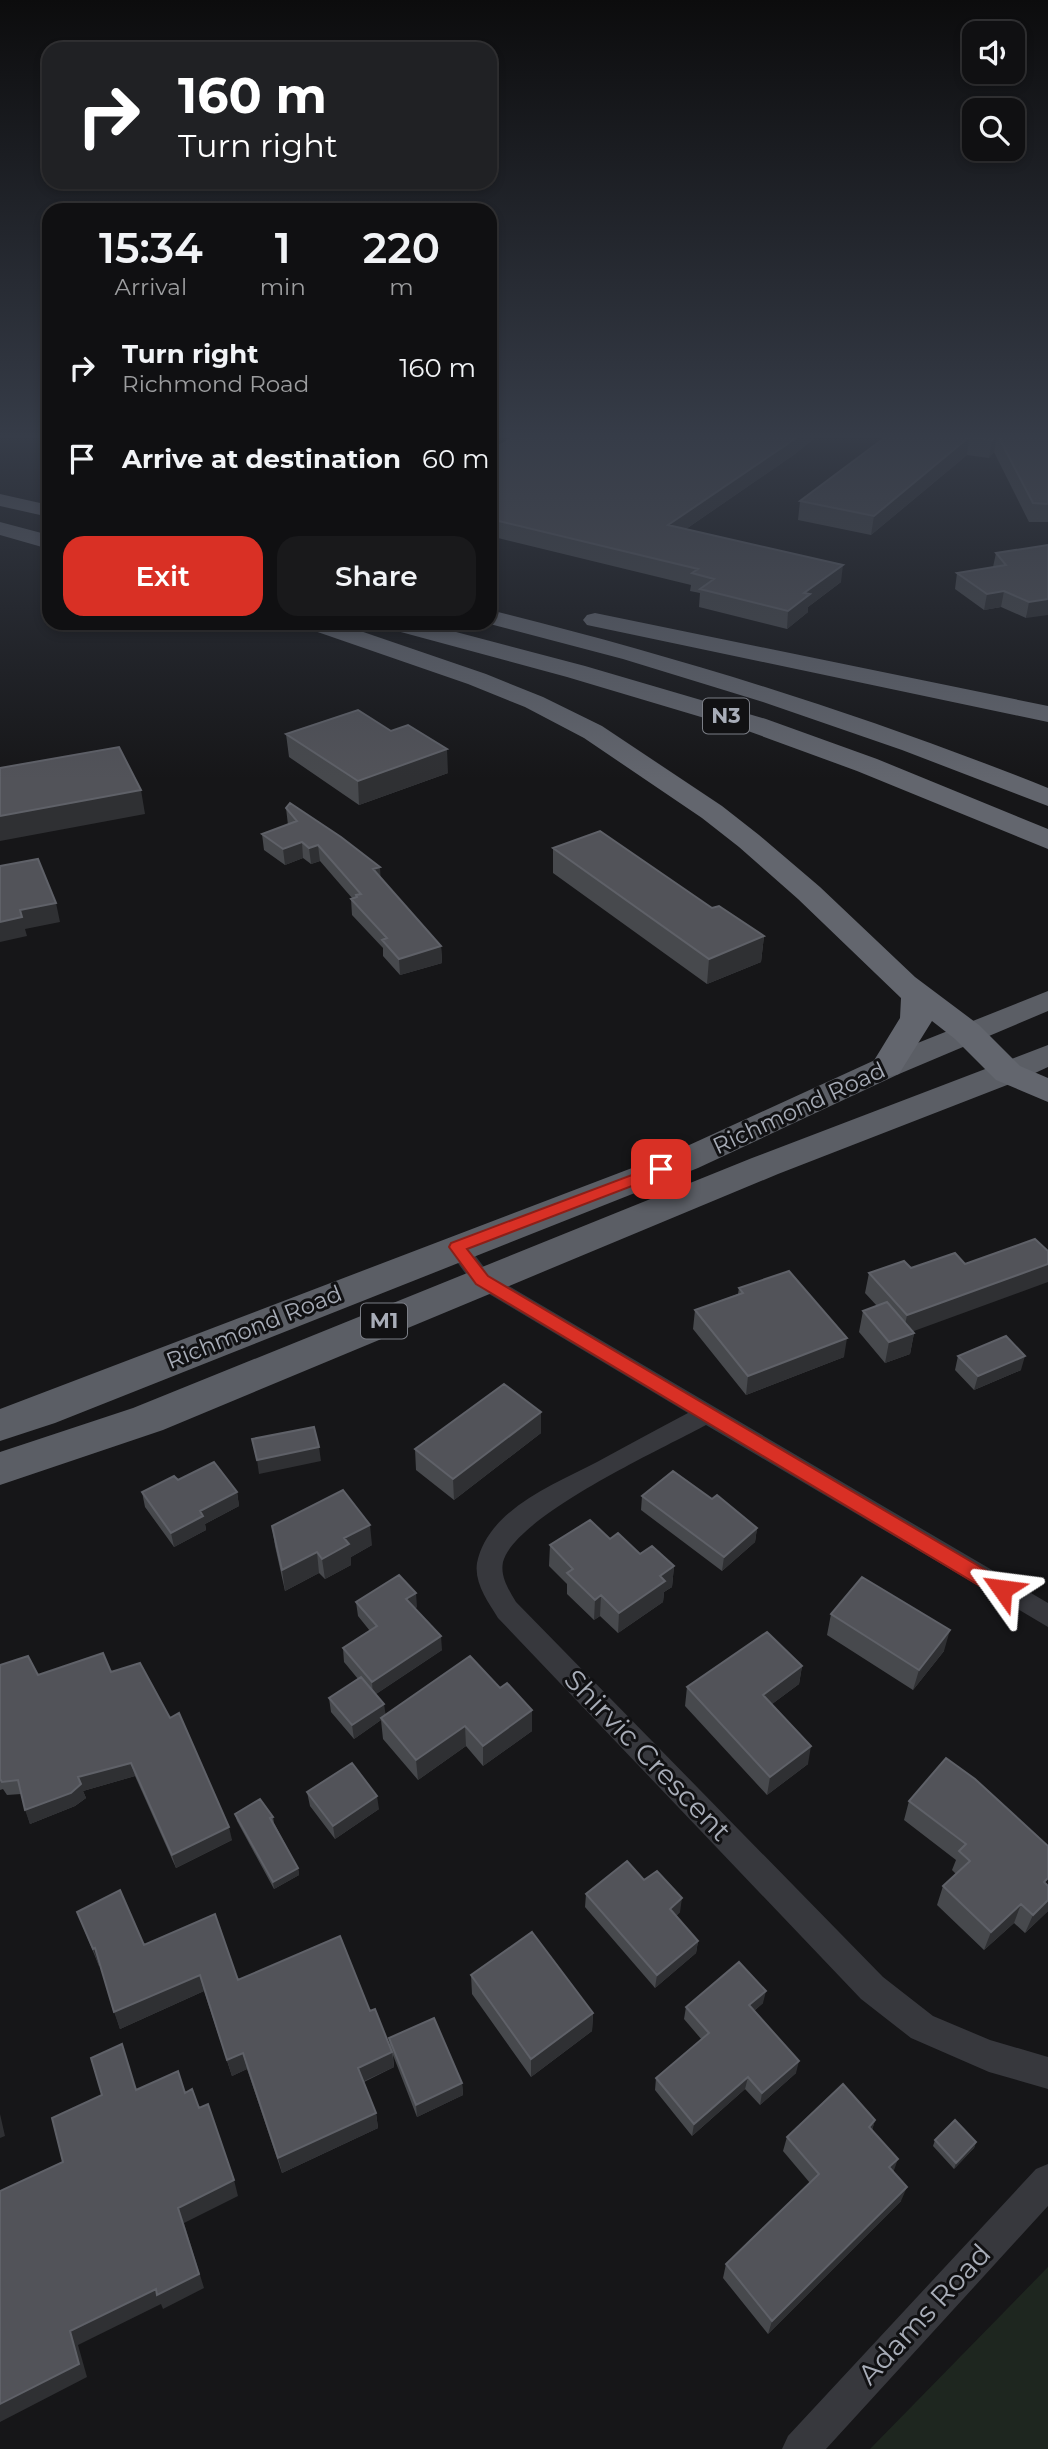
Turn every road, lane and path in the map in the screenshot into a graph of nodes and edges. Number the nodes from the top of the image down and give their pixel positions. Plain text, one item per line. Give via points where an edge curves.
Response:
1 (497, 601) edge
2 (497, 619) edge
3 (334, 630) edge
4 (421, 630) edge
5 (1048, 714) edge
6 (1048, 798) edge
7 (1048, 840) edge
8 (917, 996) junction
9 (1048, 999) edge
10 (967, 1032) junction
11 (1048, 1055) edge
12 (887, 1067) junction
13 (1009, 1073) junction
14 (1048, 1091) edge
15 (457, 1247) junction
16 (482, 1280) junction
17 (706, 1414) junction
18 (0, 1425) edge
19 (0, 1469) edge
20 (1048, 1616) edge
21 (1048, 2073) edge
22 (1048, 2181) edge
23 (802, 2449) edge

1 - 5 highway
2 - 6 highway, N3 via 805,708
3 - 8 highway via 477,679 593,732 749,841
4 - 7 highway, N3 via 566,667 759,726
8 - 10 highway
8 - 12 highway via 917,1018
9 - 10 highway, Richmond Road / M1
10 - 12 highway, Richmond Road / M1
10 - 13 highway
11 - 13 highway, Richmond Road / M1
12 - 15 highway, Richmond Road / M1 via 687,1160
13 - 14 highway
13 - 16 highway, Richmond Road / M1
15 - 16 street
15 - 18 highway, Richmond Road / M1
16 - 17 street
16 - 19 highway, Richmond Road / M1 via 148,1419
17 - 20 street
17 - 21 street, Shirvic Crescent via 526,1514 500,1541 490,1564 492,1585 507,1609 872,1988 922,2027 989,2056
22 - 23 street, Adams Road

